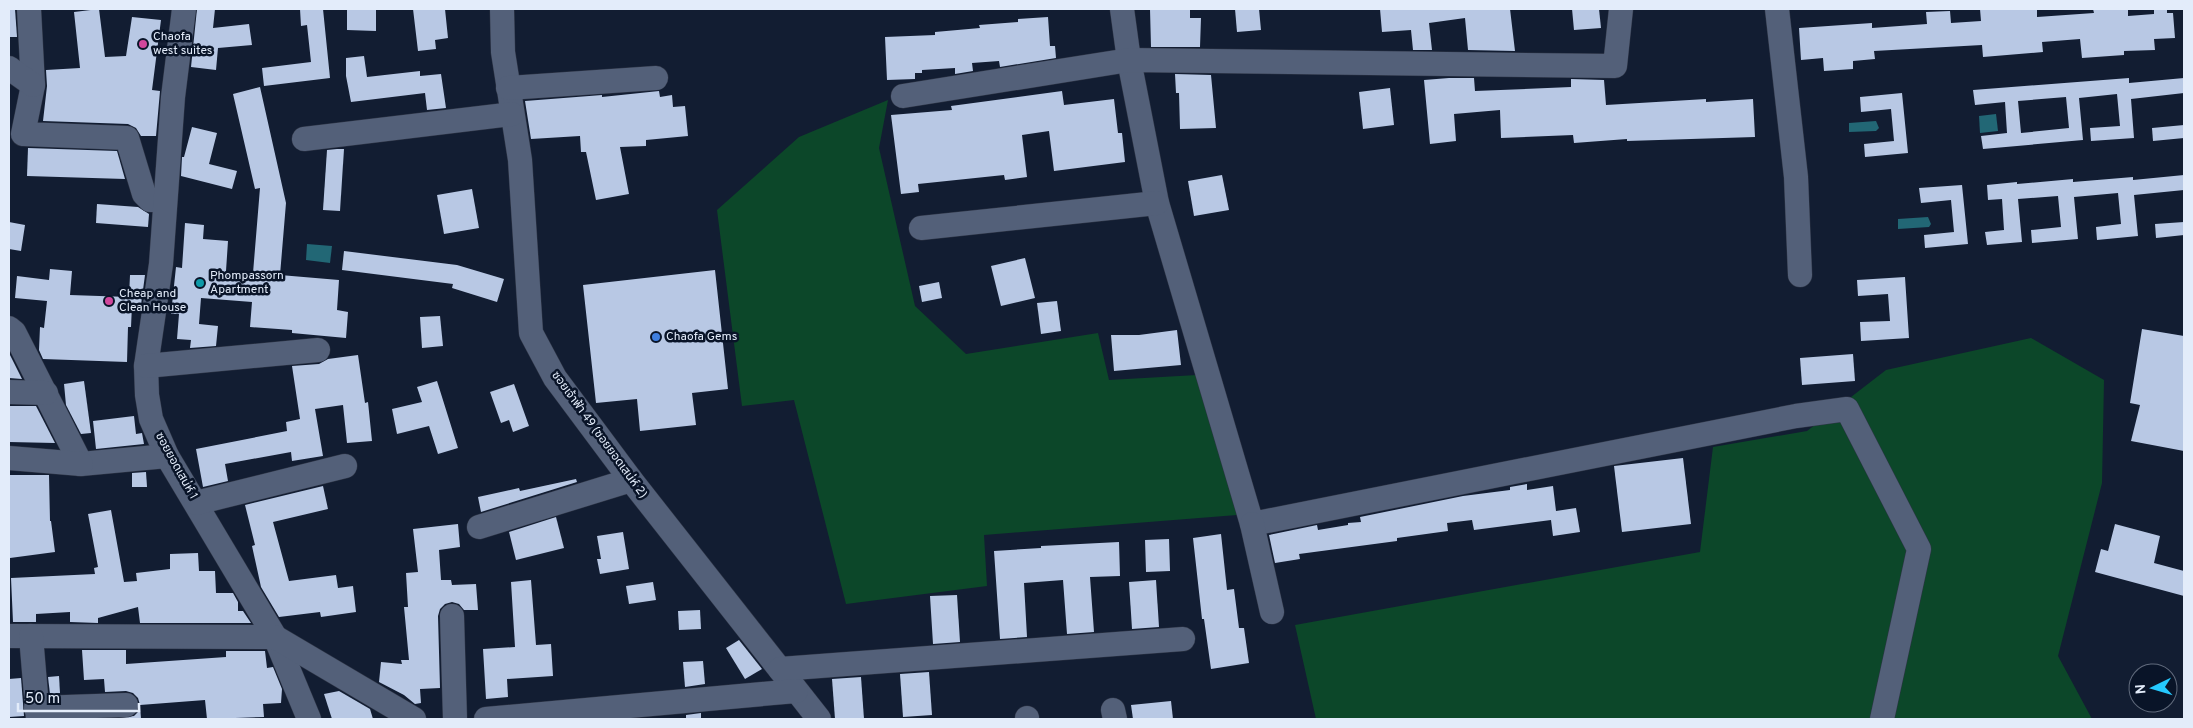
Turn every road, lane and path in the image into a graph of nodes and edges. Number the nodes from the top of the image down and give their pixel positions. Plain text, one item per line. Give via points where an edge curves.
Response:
1 (29, 9) edge
2 (184, 9) edge
3 (502, 9) edge
4 (1122, 9) edge
5 (1621, 9) edge
6 (1777, 9) edge
7 (1129, 60) junction
8 (9, 68) edge
9 (656, 78) dead end
10 (33, 85) junction
11 (508, 88) junction
12 (903, 96) dead end
13 (512, 114) junction
14 (304, 139) dead end
15 (165, 200) junction
16 (1157, 203) junction
17 (921, 228) dead end
18 (1800, 275) dead end
19 (9, 328) edge
20 (318, 350) dead end
21 (146, 366) junction
22 (9, 392) edge
23 (46, 393) junction
24 (167, 456) junction
25 (9, 458) edge
26 (81, 464) junction
27 (345, 466) dead end
28 (631, 480) junction
29 (196, 503) junction
30 (1252, 524) junction
31 (479, 527) dead end
32 (1272, 612) dead end
33 (452, 616) dead end
34 (20, 636) edge
35 (275, 637) junction
36 (1183, 639) dead end
37 (780, 669) junction
38 (796, 691) junction
39 (126, 704) dead end
40 (37, 713) edge
41 (309, 719) edge
42 (414, 719) edge
43 (456, 719) edge
44 (486, 719) edge
45 (819, 719) edge
46 (1882, 719) edge

1 - 10 street
2 - 15 street, ซอยยอดเสน่ห์ 1
3 - 11 street, ซอยเจ้าฟ้า 49 (ซอยยอดเสน่ห์ 2)
4 - 7 street
5 - 7 street via 1615,66
6 - 18 street via 1796,177
7 - 12 street
7 - 16 street
8 - 10 street
9 - 11 street
10 - 15 street via 23,134 127,138 144,194 150,200
11 - 13 street, ซอยเจ้าฟ้า 49 (ซอยยอดเสน่ห์ 2)
13 - 14 street
13 - 28 street, ซอยเจ้าฟ้า 49 (ซอยยอดเสน่ห์ 2) via 520,160 531,334 556,378
15 - 21 street, ซอยยอดเสน่ห์ 1 via 161,264
16 - 17 street
16 - 30 street
19 - 23 street
20 - 21 street
21 - 24 street, ซอยยอดเสน่ห์ 1 via 151,419
22 - 23 street
23 - 26 street
24 - 26 street
24 - 29 street, ซอยยอดเสน่ห์ 1
25 - 26 street
27 - 29 street
28 - 31 street
28 - 37 street, ซอยเจ้าฟ้า 49 (ซอยยอดเสน่ห์ 2)
29 - 35 street, ซอยยอดเสน่ห์ 1
30 - 32 street
30 - 46 street via 1796,416 1847,409 1919,549
33 - 43 street
34 - 35 street
34 - 40 street
35 - 41 street, ซอยยอดเสน่ห์ 1
35 - 42 street
36 - 37 street
37 - 38 street, ซอยเจ้าฟ้า 49 (ซอยยอดเสน่ห์ 2)
38 - 44 street
38 - 45 street, ซอยเจ้าฟ้า 49 (ซอยยอดเสน่ห์ 2)
39 - 40 street

